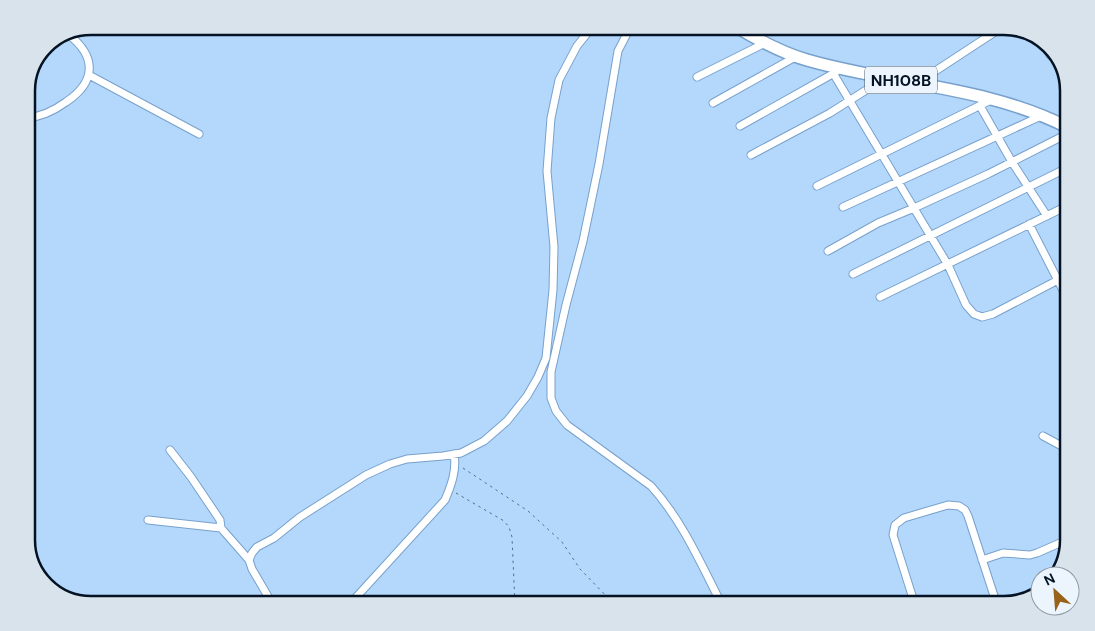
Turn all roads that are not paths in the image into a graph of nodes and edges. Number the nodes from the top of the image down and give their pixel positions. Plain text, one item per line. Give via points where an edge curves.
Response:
1 (586, 35) edge
2 (626, 35) edge
3 (751, 35) edge
4 (990, 35) edge
5 (73, 38) edge
6 (765, 43) junction
7 (797, 56) junction
8 (837, 70) junction
9 (89, 74) junction
10 (697, 77) dead end
11 (887, 77) junction
12 (917, 83) junction
13 (991, 100) junction
14 (850, 101) junction
15 (712, 103) dead end
16 (980, 106) junction
17 (1041, 116) junction
18 (35, 117) edge
19 (1060, 124) edge
20 (740, 126) dead end
21 (199, 134) dead end
22 (996, 136) junction
23 (1060, 138) edge
24 (882, 154) junction
25 (751, 155) dead end
26 (1012, 162) junction
27 (1060, 172) edge
28 (898, 181) junction
29 (817, 186) dead end
30 (1029, 188) junction
31 (843, 207) dead end
32 (914, 208) junction
33 (1060, 210) edge
34 (1047, 216) junction
35 (1029, 224) junction
36 (930, 235) junction
37 (828, 251) dead end
38 (948, 265) junction
39 (853, 274) dead end
40 (1058, 280) junction
41 (1060, 284) edge
42 (880, 298) dead end
43 (1043, 436) dead end
44 (1060, 445) edge
45 (170, 450) dead end
46 (454, 454) junction
47 (148, 520) dead end
48 (221, 528) junction
49 (1060, 543) edge
50 (249, 560) junction
51 (982, 560) junction
52 (267, 596) edge
53 (357, 596) edge
54 (717, 596) edge
55 (912, 596) edge
56 (994, 596) edge

1 - 46 street via 559,80 551,118 547,171 554,273 546,358 527,396 507,421 484,441
2 - 54 street via 618,51 593,193 551,372 551,398 566,426 651,486 662,498
3 - 6 highway, NH108B
4 - 12 street
5 - 9 street via 85,51
6 - 7 highway, NH108B
6 - 10 street
7 - 8 highway, NH108B
7 - 15 street
8 - 11 highway, NH108B
8 - 14 street
8 - 20 street
9 - 18 street via 87,83 78,94 58,108
9 - 21 street
11 - 12 highway, NH108B
11 - 14 street
12 - 13 highway, NH108B
13 - 16 street
13 - 17 highway, NH108B
14 - 24 street
14 - 25 street
16 - 22 street
16 - 24 street
17 - 19 highway, NH108B
17 - 22 street
22 - 26 street
22 - 28 street
23 - 26 street
24 - 28 street
24 - 29 street
26 - 30 street
26 - 32 street
27 - 30 street
28 - 31 street
28 - 32 street
30 - 34 street
30 - 36 street
32 - 36 street
32 - 37 street via 878,223
33 - 34 street
34 - 35 street
35 - 38 street
35 - 40 street
36 - 38 street
36 - 39 street
38 - 40 street via 966,305 982,317
38 - 42 street
40 - 41 street
43 - 44 street
45 - 48 street via 220,520
46 - 50 street via 407,459 366,475 257,547
46 - 53 street via 456,464 445,500
47 - 48 street
48 - 50 street
49 - 51 street via 1030,555 1003,554
50 - 52 street
51 - 55 street via 968,516 959,506 948,505 904,518 895,524 894,535
51 - 56 street

